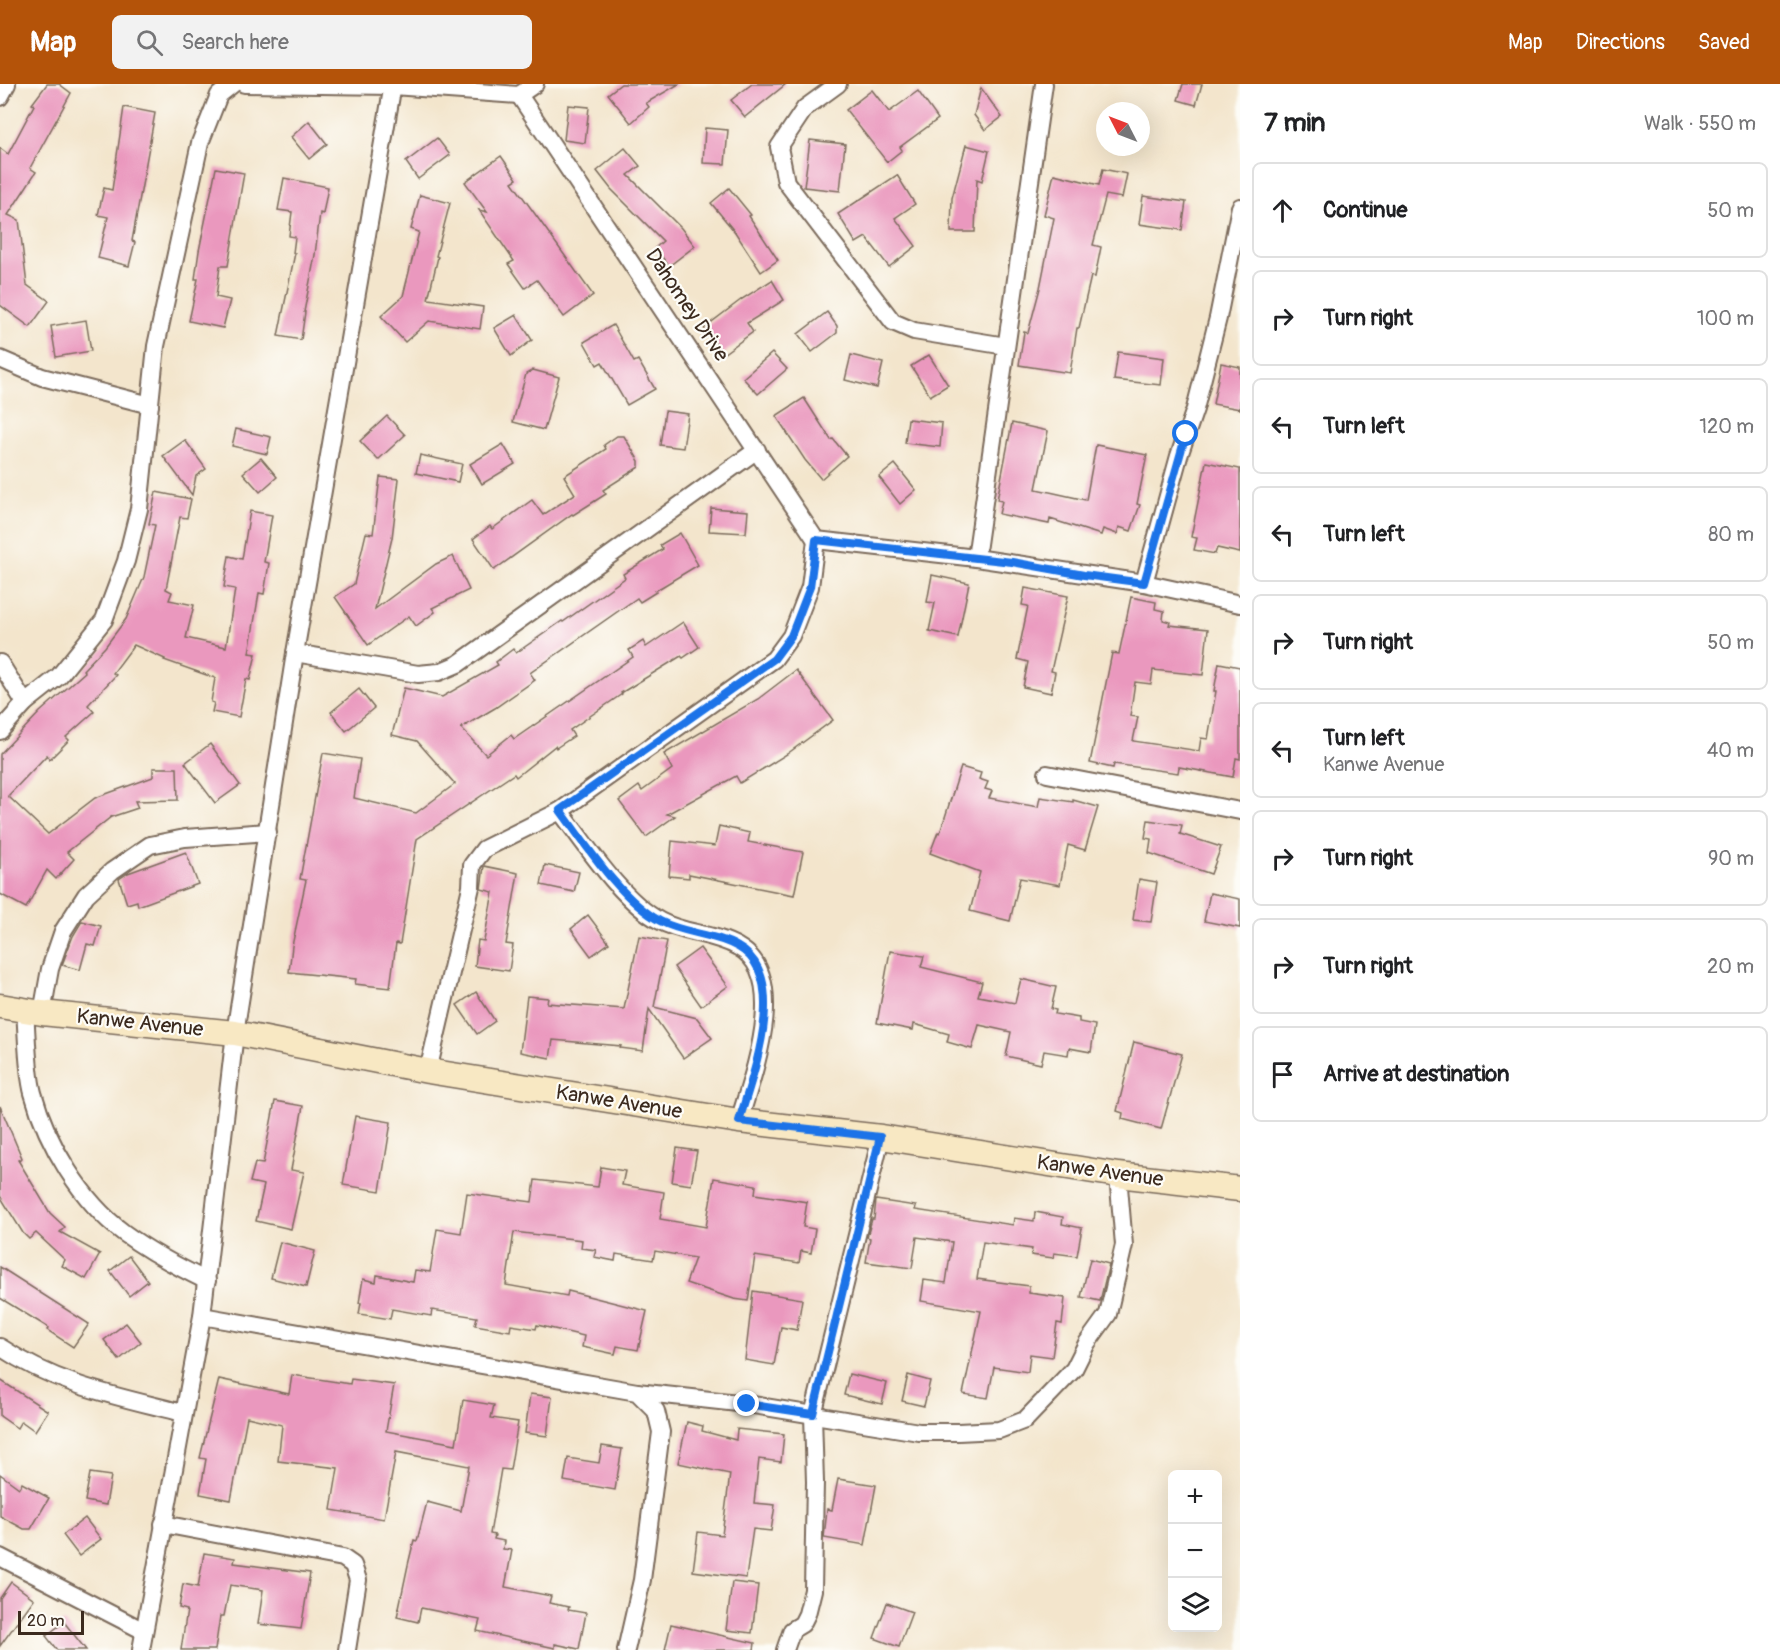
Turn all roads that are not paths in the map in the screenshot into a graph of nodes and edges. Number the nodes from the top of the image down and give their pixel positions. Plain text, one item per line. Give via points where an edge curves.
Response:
1 (7, 84) edge
2 (233, 84) edge
3 (244, 84) edge
4 (535, 84) edge
5 (838, 84) edge
6 (1044, 84) edge
7 (393, 85) edge
8 (519, 95) junction
9 (0, 97) edge
10 (1240, 207) edge
11 (1006, 346) junction
12 (0, 359) edge
13 (150, 405) junction
14 (757, 450) junction
15 (816, 540) junction
16 (976, 558) junction
17 (1144, 583) junction
18 (1240, 604) edge
19 (295, 653) junction
20 (0, 663) edge
21 (25, 703) junction
22 (0, 731) edge
23 (1047, 774) dead end
24 (560, 810) junction
25 (1240, 811) edge
26 (268, 832) junction
27 (0, 1006) edge
28 (34, 1012) junction
29 (236, 1033) junction
30 (428, 1071) junction
31 (739, 1121) junction
32 (880, 1137) junction
33 (1118, 1175) junction
34 (1240, 1189) edge
35 (207, 1281) junction
36 (202, 1316) junction
37 (0, 1347) edge
38 (637, 1392) junction
39 (183, 1413) junction
40 (813, 1414) junction
41 (163, 1524) junction
42 (0, 1557) edge
43 (144, 1631) junction
44 (141, 1650) edge
45 (347, 1650) edge
46 (626, 1650) edge
47 (785, 1650) edge

1 - 9 street
2 - 13 street via 219,95 200,143 156,346
3 - 7 street
4 - 8 street
5 - 11 street via 805,108 778,147 786,182 893,322 914,332
6 - 11 street
7 - 8 street
7 - 19 street
8 - 14 street, Dahomey Drive
10 - 17 street via 1195,409
11 - 16 street
12 - 13 street via 42,377
13 - 21 street via 139,509 126,561 104,620 59,676
14 - 15 street, Dahomey Drive
14 - 19 street via 458,664 439,672 418,674
15 - 16 street
15 - 24 street via 810,587 791,636 774,659
16 - 17 street
17 - 18 street
19 - 26 street
20 - 21 street
21 - 22 street
23 - 25 street
24 - 30 street via 484,849 472,865 471,887
24 - 31 street via 639,907 682,930 730,942 754,960 765,1003 761,1044
26 - 28 street via 185,838 150,845 112,871 86,895 63,932
26 - 29 street
27 - 28 main road, Kanwe Avenue
28 - 29 main road, Kanwe Avenue
28 - 35 street via 33,1092 51,1143 81,1191 122,1232
29 - 30 main road, Kanwe Avenue
29 - 35 street
30 - 31 main road, Kanwe Avenue
31 - 32 main road, Kanwe Avenue
32 - 33 main road, Kanwe Avenue
32 - 40 street
33 - 34 main road, Kanwe Avenue
33 - 40 street via 1124,1245 1108,1314 1074,1369 1025,1420 999,1430 919,1432
35 - 36 street
36 - 38 street
36 - 39 street
37 - 39 street via 76,1386
38 - 40 street
38 - 46 street via 656,1411 661,1432 642,1580
39 - 41 street
40 - 47 street via 813,1590 807,1614 802,1624 792,1630
41 - 43 street
41 - 45 street via 343,1558 353,1565 358,1580
42 - 43 street
43 - 44 street

